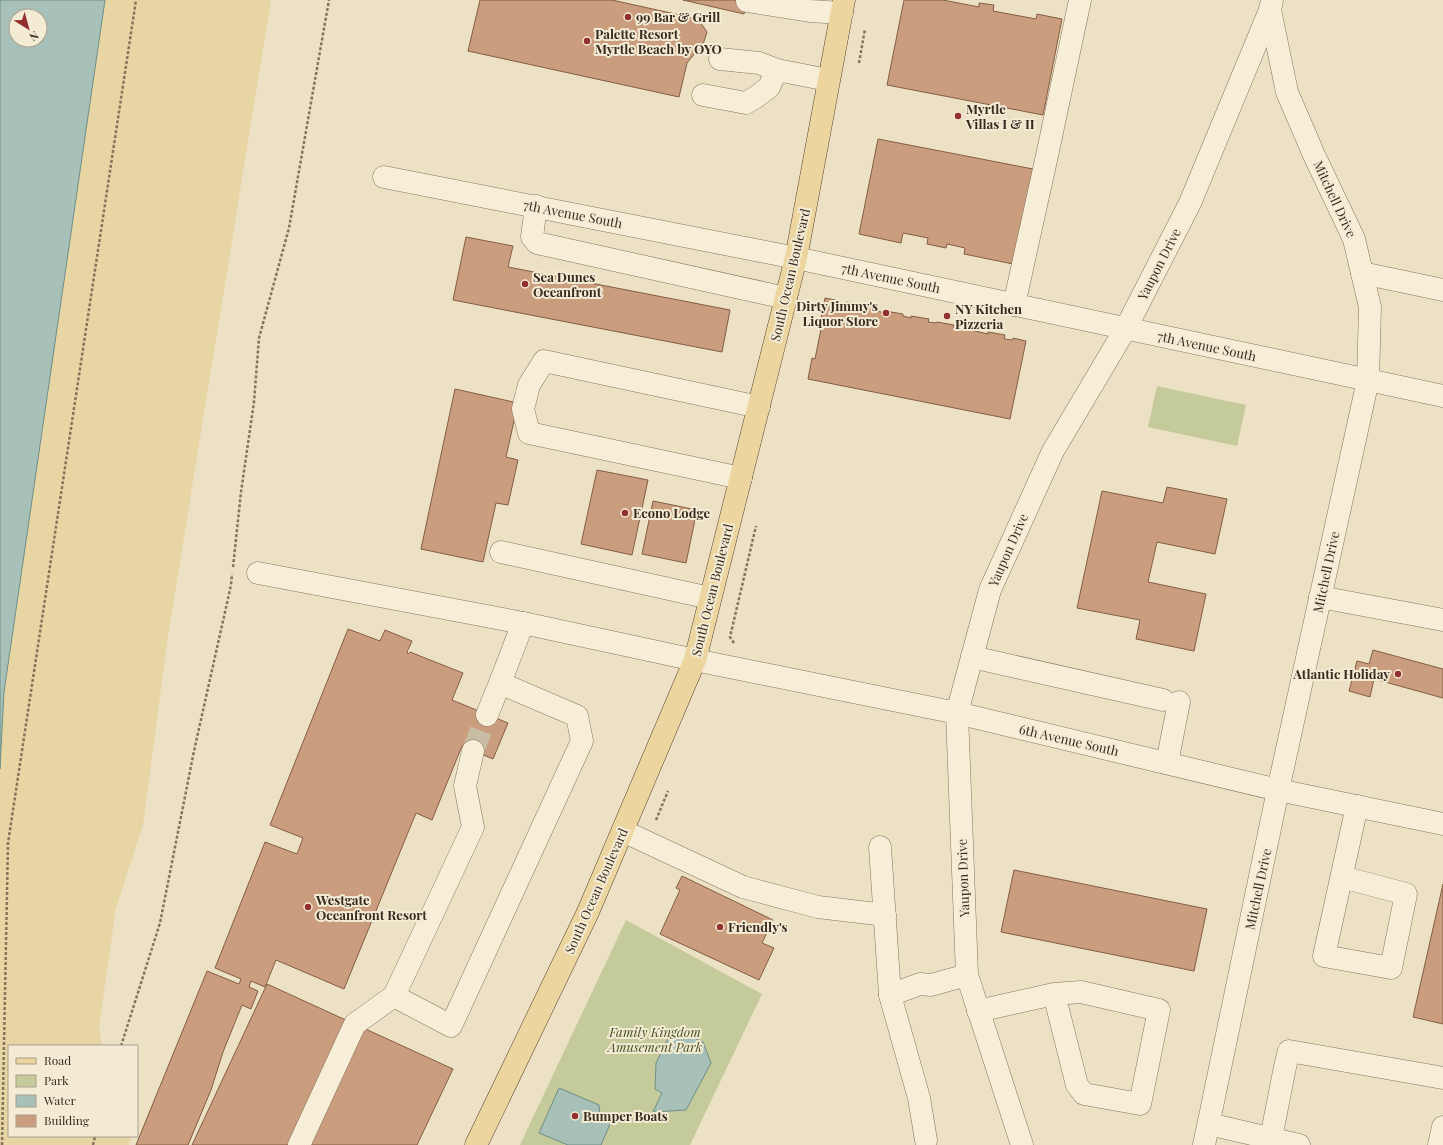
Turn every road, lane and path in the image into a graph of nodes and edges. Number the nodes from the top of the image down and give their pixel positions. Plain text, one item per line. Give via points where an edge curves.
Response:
1 (136, 0) edge
2 (329, 0) edge
3 (1080, 0) edge
4 (747, 1) edge
5 (1271, 5) edge
6 (843, 7) edge
7 (720, 59) dead end
8 (777, 70) junction
9 (828, 80) junction
10 (703, 95) dead end
11 (384, 177) dead end
12 (536, 206) junction
13 (796, 258) junction
14 (1362, 273) junction
15 (1443, 290) edge
16 (786, 298) junction
17 (1014, 305) junction
18 (1126, 328) junction
19 (1368, 380) junction
20 (1443, 396) edge
21 (759, 407) junction
22 (741, 478) junction
23 (501, 552) dead end
24 (258, 573) dead end
25 (1320, 597) junction
26 (710, 598) junction
27 (1443, 620) edge
28 (523, 622) junction
29 (972, 657) junction
30 (695, 660) junction
31 (500, 683) junction
32 (957, 713) junction
33 (487, 715) tunnel mouth
34 (473, 751) tunnel mouth
35 (1167, 762) junction
36 (1278, 790) junction
37 (1357, 806) junction
38 (1443, 824) edge
39 (623, 831) junction
40 (880, 848) dead end
41 (1342, 877) junction
42 (885, 915) junction
43 (967, 975) junction
44 (1054, 994) junction
45 (890, 995) junction
46 (394, 996) junction
47 (978, 1011) junction
48 (121, 1045) edge
49 (1443, 1078) edge
50 (1209, 1124) junction
51 (1443, 1127) edge
52 (1271, 1138) junction
53 (926, 1140) dead end
54 (2, 1145) edge
55 (299, 1145) edge
56 (476, 1145) edge
57 (1022, 1145) edge
58 (1204, 1145) edge
59 (1299, 1145) edge
60 (1439, 1145) edge

1 - 54 path via 8,843
2 - 48 path via 289,228 259,338 254,402 231,585 194,751 160,923
3 - 17 street
4 - 6 street via 810,11
5 - 14 street, Mitchell Drive via 1287,92 1354,238
5 - 18 street, Yaupon Drive via 1190,203
6 - 9 main road, South Ocean Boulevard
7 - 8 street via 759,63
8 - 9 street
8 - 10 street via 769,87 746,103
9 - 13 main road, South Ocean Boulevard
11 - 12 street, 7th Avenue South
12 - 13 street, 7th Avenue South
12 - 16 street via 532,237 537,243
13 - 16 main road, South Ocean Boulevard
13 - 17 street, 7th Avenue South
14 - 15 street
14 - 19 street, Mitchell Drive via 1370,307
16 - 21 main road, South Ocean Boulevard
17 - 18 street, 7th Avenue South
18 - 19 street, 7th Avenue South
18 - 29 street, Yaupon Drive via 1053,451 990,590
19 - 20 street, 7th Avenue South
19 - 25 street, Mitchell Drive
21 - 22 main road, South Ocean Boulevard
21 - 22 street via 544,361 529,385 523,409 529,433
22 - 26 main road, South Ocean Boulevard
23 - 26 street
24 - 28 street, 6th Avenue South
25 - 27 street
25 - 36 street, Mitchell Drive
26 - 30 main road, South Ocean Boulevard
28 - 30 street, 6th Avenue South
28 - 31 street
29 - 32 street, Yaupon Drive
29 - 35 street via 1171,701
30 - 32 street, 6th Avenue South
30 - 39 main road, South Ocean Boulevard
31 - 33 street
31 - 46 street via 576,716 582,741 451,1026
32 - 35 street, 6th Avenue South
32 - 43 street, Yaupon Drive
34 - 46 street via 465,786 473,827
35 - 36 street, 6th Avenue South
36 - 37 street, 6th Avenue South
36 - 50 street, Mitchell Drive
37 - 38 street, 6th Avenue South
37 - 41 street
39 - 42 street via 743,887 818,907
39 - 56 main road, South Ocean Boulevard via 588,912
40 - 42 street
41 - 41 street via 1324,956 1391,968 1406,894
42 - 45 street
43 - 45 street via 931,985 920,984
43 - 47 street, Yaupon Drive
44 - 44 street via 1077,1085 1084,1094 1140,1104 1159,1010 1082,992
44 - 47 street
45 - 53 street via 919,1098
46 - 55 street via 355,1024
47 - 57 street, Yaupon Drive
49 - 52 street via 1289,1051
50 - 52 street
50 - 58 street, Mitchell Drive
51 - 60 street
52 - 59 street

